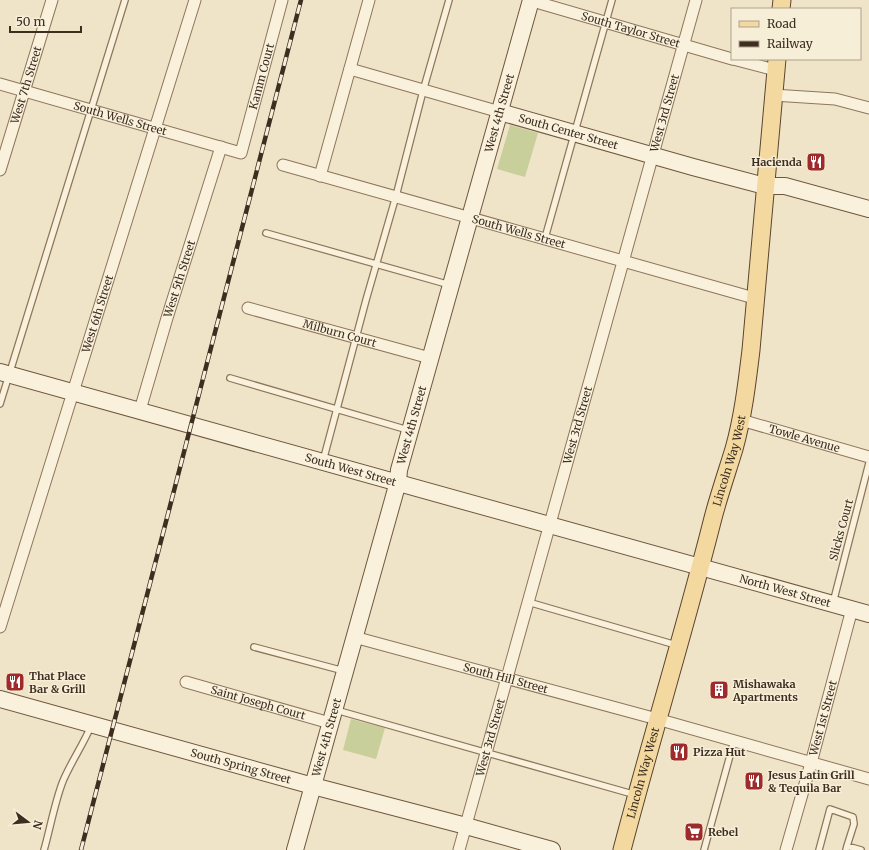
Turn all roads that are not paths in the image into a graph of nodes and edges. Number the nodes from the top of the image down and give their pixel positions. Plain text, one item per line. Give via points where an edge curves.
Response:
1 (52, 0) edge
2 (125, 0) edge
3 (195, 0) edge
4 (282, 0) edge
5 (369, 0) edge
6 (449, 0) edge
7 (530, 0) edge
8 (612, 0) edge
9 (696, 0) edge
10 (605, 22) junction
11 (684, 44) junction
12 (731, 58) edge
13 (740, 60) edge
14 (776, 65) edge
15 (350, 69) junction
16 (0, 84) edge
17 (24, 91) junction
18 (424, 91) junction
19 (773, 95) junction
20 (869, 108) edge
21 (90, 110) junction
22 (500, 112) junction
23 (154, 128) junction
24 (575, 133) junction
25 (221, 147) junction
26 (241, 153) joint
27 (652, 156) junction
28 (283, 165) dead end
29 (0, 170) edge
30 (320, 176) junction
31 (765, 186) junction
32 (396, 196) junction
33 (869, 209) edge
34 (469, 218) junction
35 (266, 234) dead end
36 (545, 238) junction
37 (623, 260) junction
38 (376, 264) junction
39 (450, 285) junction
40 (754, 298) junction
41 (248, 308) dead end
42 (356, 338) junction
43 (430, 358) junction
44 (5, 373) edge
45 (230, 378) dead end
46 (73, 392) junction
47 (0, 404) edge
48 (140, 410) junction
49 (337, 410) junction
50 (741, 420) junction
51 (410, 430) junction
52 (869, 457) edge
53 (323, 461) junction
54 (869, 463) edge
55 (398, 482) junction
56 (550, 524) junction
57 (702, 566) junction
58 (528, 602) junction
59 (832, 603) junction
60 (852, 609) junction
61 (869, 614) edge
62 (0, 626) edge
63 (354, 637) junction
64 (678, 645) junction
65 (254, 647) dead end
66 (345, 671) junction
67 (507, 678) junction
68 (186, 682) dead end
69 (0, 699) edge
70 (332, 716) junction
71 (657, 719) junction
72 (92, 725) junction
73 (734, 741) junction
74 (486, 753) junction
75 (811, 763) junction
76 (869, 780) edge
77 (313, 786) junction
78 (636, 795) junction
79 (466, 826) junction
80 (847, 848) edge
81 (44, 850) edge
82 (295, 850) edge
83 (459, 850) edge
84 (552, 850) edge
85 (622, 850) edge
86 (704, 850) edge
87 (786, 850) edge
88 (819, 850) edge
89 (861, 850) edge

1 - 17 street, West 7th Street
2 - 21 lane
3 - 23 street, West 6th Street
4 - 26 street, Kamm Court
5 - 15 street
6 - 18 lane
7 - 10 street, South Taylor Street
7 - 22 street, West 4th Street
8 - 10 lane
9 - 11 street, West 3rd Street
10 - 11 street, South Taylor Street
10 - 24 lane
11 - 12 street, South Taylor Street
11 - 27 street, West 3rd Street
13 - 14 street, South Taylor Street
14 - 19 main road, Lincoln Way West
15 - 18 street, South Center Street
15 - 30 street
16 - 17 street, South Wells Street
17 - 21 street, South Wells Street
17 - 29 street, West 7th Street
18 - 22 street, South Center Street
18 - 32 lane
19 - 20 street via 835,99
19 - 31 main road, Lincoln Way West
21 - 23 street, South Wells Street
21 - 44 lane
22 - 24 street, South Center Street
22 - 34 street, West 4th Street
23 - 25 street, South Wells Street
23 - 46 street, West 6th Street
24 - 27 street, South Center Street
24 - 36 lane
25 - 26 street, South Wells Street
25 - 48 street, West 5th Street
27 - 31 street, South Center Street
27 - 37 street, West 3rd Street
28 - 30 street, South Wells Street
30 - 32 street, South Wells Street
31 - 33 street, South Center Street via 785,186
31 - 40 main road, Lincoln Way West
32 - 34 street, South Wells Street
32 - 38 lane
34 - 36 street, South Wells Street
34 - 39 street, West 4th Street
35 - 38 lane
36 - 37 street, South Wells Street
37 - 40 street, South Wells Street
37 - 56 street, West 3rd Street
38 - 39 lane
38 - 42 lane
39 - 43 street, West 4th Street
40 - 50 main road, Lincoln Way West via 747,383
41 - 42 street, Milburn Court
42 - 43 street, Milburn Court
42 - 49 lane
43 - 51 street, West 4th Street
44 - 46 street, South West Street
44 - 47 lane
45 - 49 lane
46 - 48 street, South West Street
46 - 62 street, West 6th Street
48 - 53 street, South West Street
49 - 51 lane
49 - 53 lane
50 - 52 street, Towle Avenue
50 - 57 main road, Lincoln Way West
51 - 55 street, West 4th Street
53 - 55 street, South West Street
54 - 59 lane, Slicks Court
55 - 56 street, South West Street
55 - 63 street, West 4th Street
56 - 57 street, South West Street
56 - 58 street, West 3rd Street
57 - 59 street, North West Street
57 - 64 main road, Lincoln Way West
58 - 64 lane
58 - 67 street, West 3rd Street
59 - 60 street, North West Street
60 - 61 street, North West Street
60 - 75 street, West 1st Street
63 - 66 street, West 4th Street
63 - 67 street, South Hill Street
64 - 71 main road, Lincoln Way West
65 - 66 lane
66 - 70 street, West 4th Street
67 - 71 street, South Hill Street
67 - 74 street, West 3rd Street
68 - 70 street, Saint Joseph Court
69 - 72 street, South Spring Street
70 - 74 lane
70 - 77 street, West 4th Street
71 - 73 street, South Hill Street
71 - 78 main road, Lincoln Way West
72 - 77 street, South Spring Street
72 - 81 lane via 62,783
73 - 75 street, South Hill Street
73 - 86 lane
74 - 78 lane
74 - 79 street, West 3rd Street
75 - 76 street, South Hill Street
75 - 87 street, West 1st Street
77 - 79 street, South Spring Street
77 - 82 street, West 4th Street
78 - 85 main road, Lincoln Way West
79 - 83 street, West 3rd Street
79 - 84 street, South Spring Street
80 - 88 lane via 854,824 853,817 830,809
80 - 89 lane

